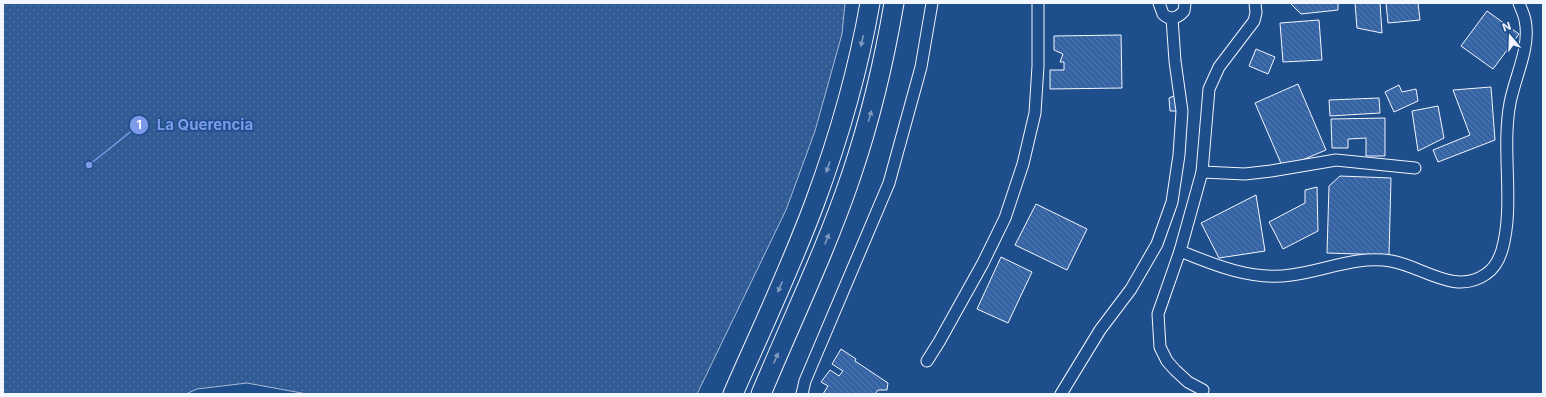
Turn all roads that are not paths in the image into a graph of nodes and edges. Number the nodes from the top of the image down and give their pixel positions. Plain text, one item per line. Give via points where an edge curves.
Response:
1 (870, 3) edge
2 (894, 3) edge
3 (932, 3) edge
4 (1038, 3) edge
5 (1159, 3) edge
6 (1255, 3) edge
7 (1519, 3) edge
8 (1187, 4) edge
9 (1172, 18) junction
10 (1415, 168) dead end
11 (1202, 172) junction
12 (1180, 251) junction
13 (927, 362) dead end
14 (1203, 390) dead end
15 (734, 394) edge
16 (760, 394) edge
17 (802, 394) edge
18 (1062, 394) edge

1 -> 15 highway via 854,79 824,178
16 -> 2 highway via 827,241 851,177 872,111
3 - 17 street via 921,67 889,183 805,381
4 - 13 street via 1035,113 1023,164 1005,218
5 - 9 street via 1163,14
6 - 11 street via 1254,22 1219,67 1209,89
7 - 12 street via 1525,21 1525,44 1510,103 1506,138 1506,234 1497,264 1485,274 1473,280 1455,282 1436,278 1411,266 1373,260 1353,261 1290,276 1264,276 1208,263
8 - 9 street via 1181,15
9 - 18 street via 1182,111 1180,155 1172,202 1157,244 1131,289 1100,330
10 - 11 street via 1336,160 1251,173
11 - 12 street
12 - 14 street via 1158,314 1160,347 1175,370 1188,382

